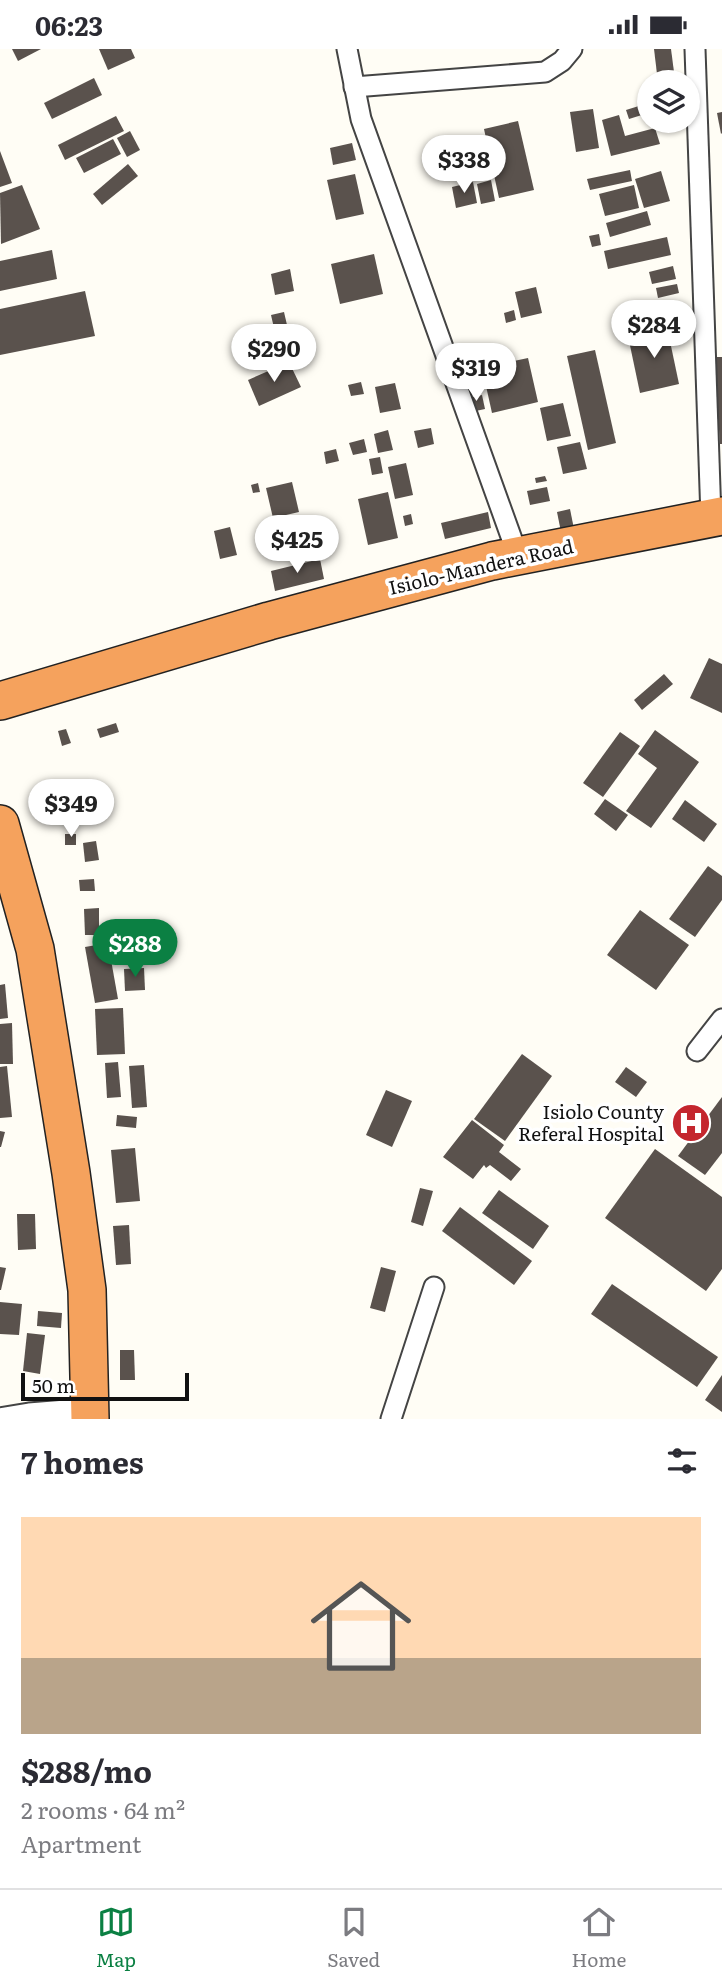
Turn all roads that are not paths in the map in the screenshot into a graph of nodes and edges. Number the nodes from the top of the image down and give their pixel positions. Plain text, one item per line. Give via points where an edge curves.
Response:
1 (347, 49) edge
2 (572, 49) edge
3 (695, 49) edge
4 (354, 87) junction
5 (717, 517) edge
6 (518, 556) junction
7 (0, 701) edge
8 (0, 824) edge
9 (722, 1019) edge
10 (697, 1051) dead end
11 (434, 1287) dead end
12 (91, 1414) edge
13 (0, 1418) edge
14 (391, 1419) edge

1 - 4 street
2 - 4 street via 545,72
3 - 5 street
4 - 6 street via 360,119
5 - 6 highway, Isiolo-Mandera Road
6 - 7 highway, Isiolo-Mandera Road via 270,621
8 - 12 highway via 35,949 67,1147 87,1290
9 - 10 street
11 - 14 street
12 - 13 street via 29,1413

